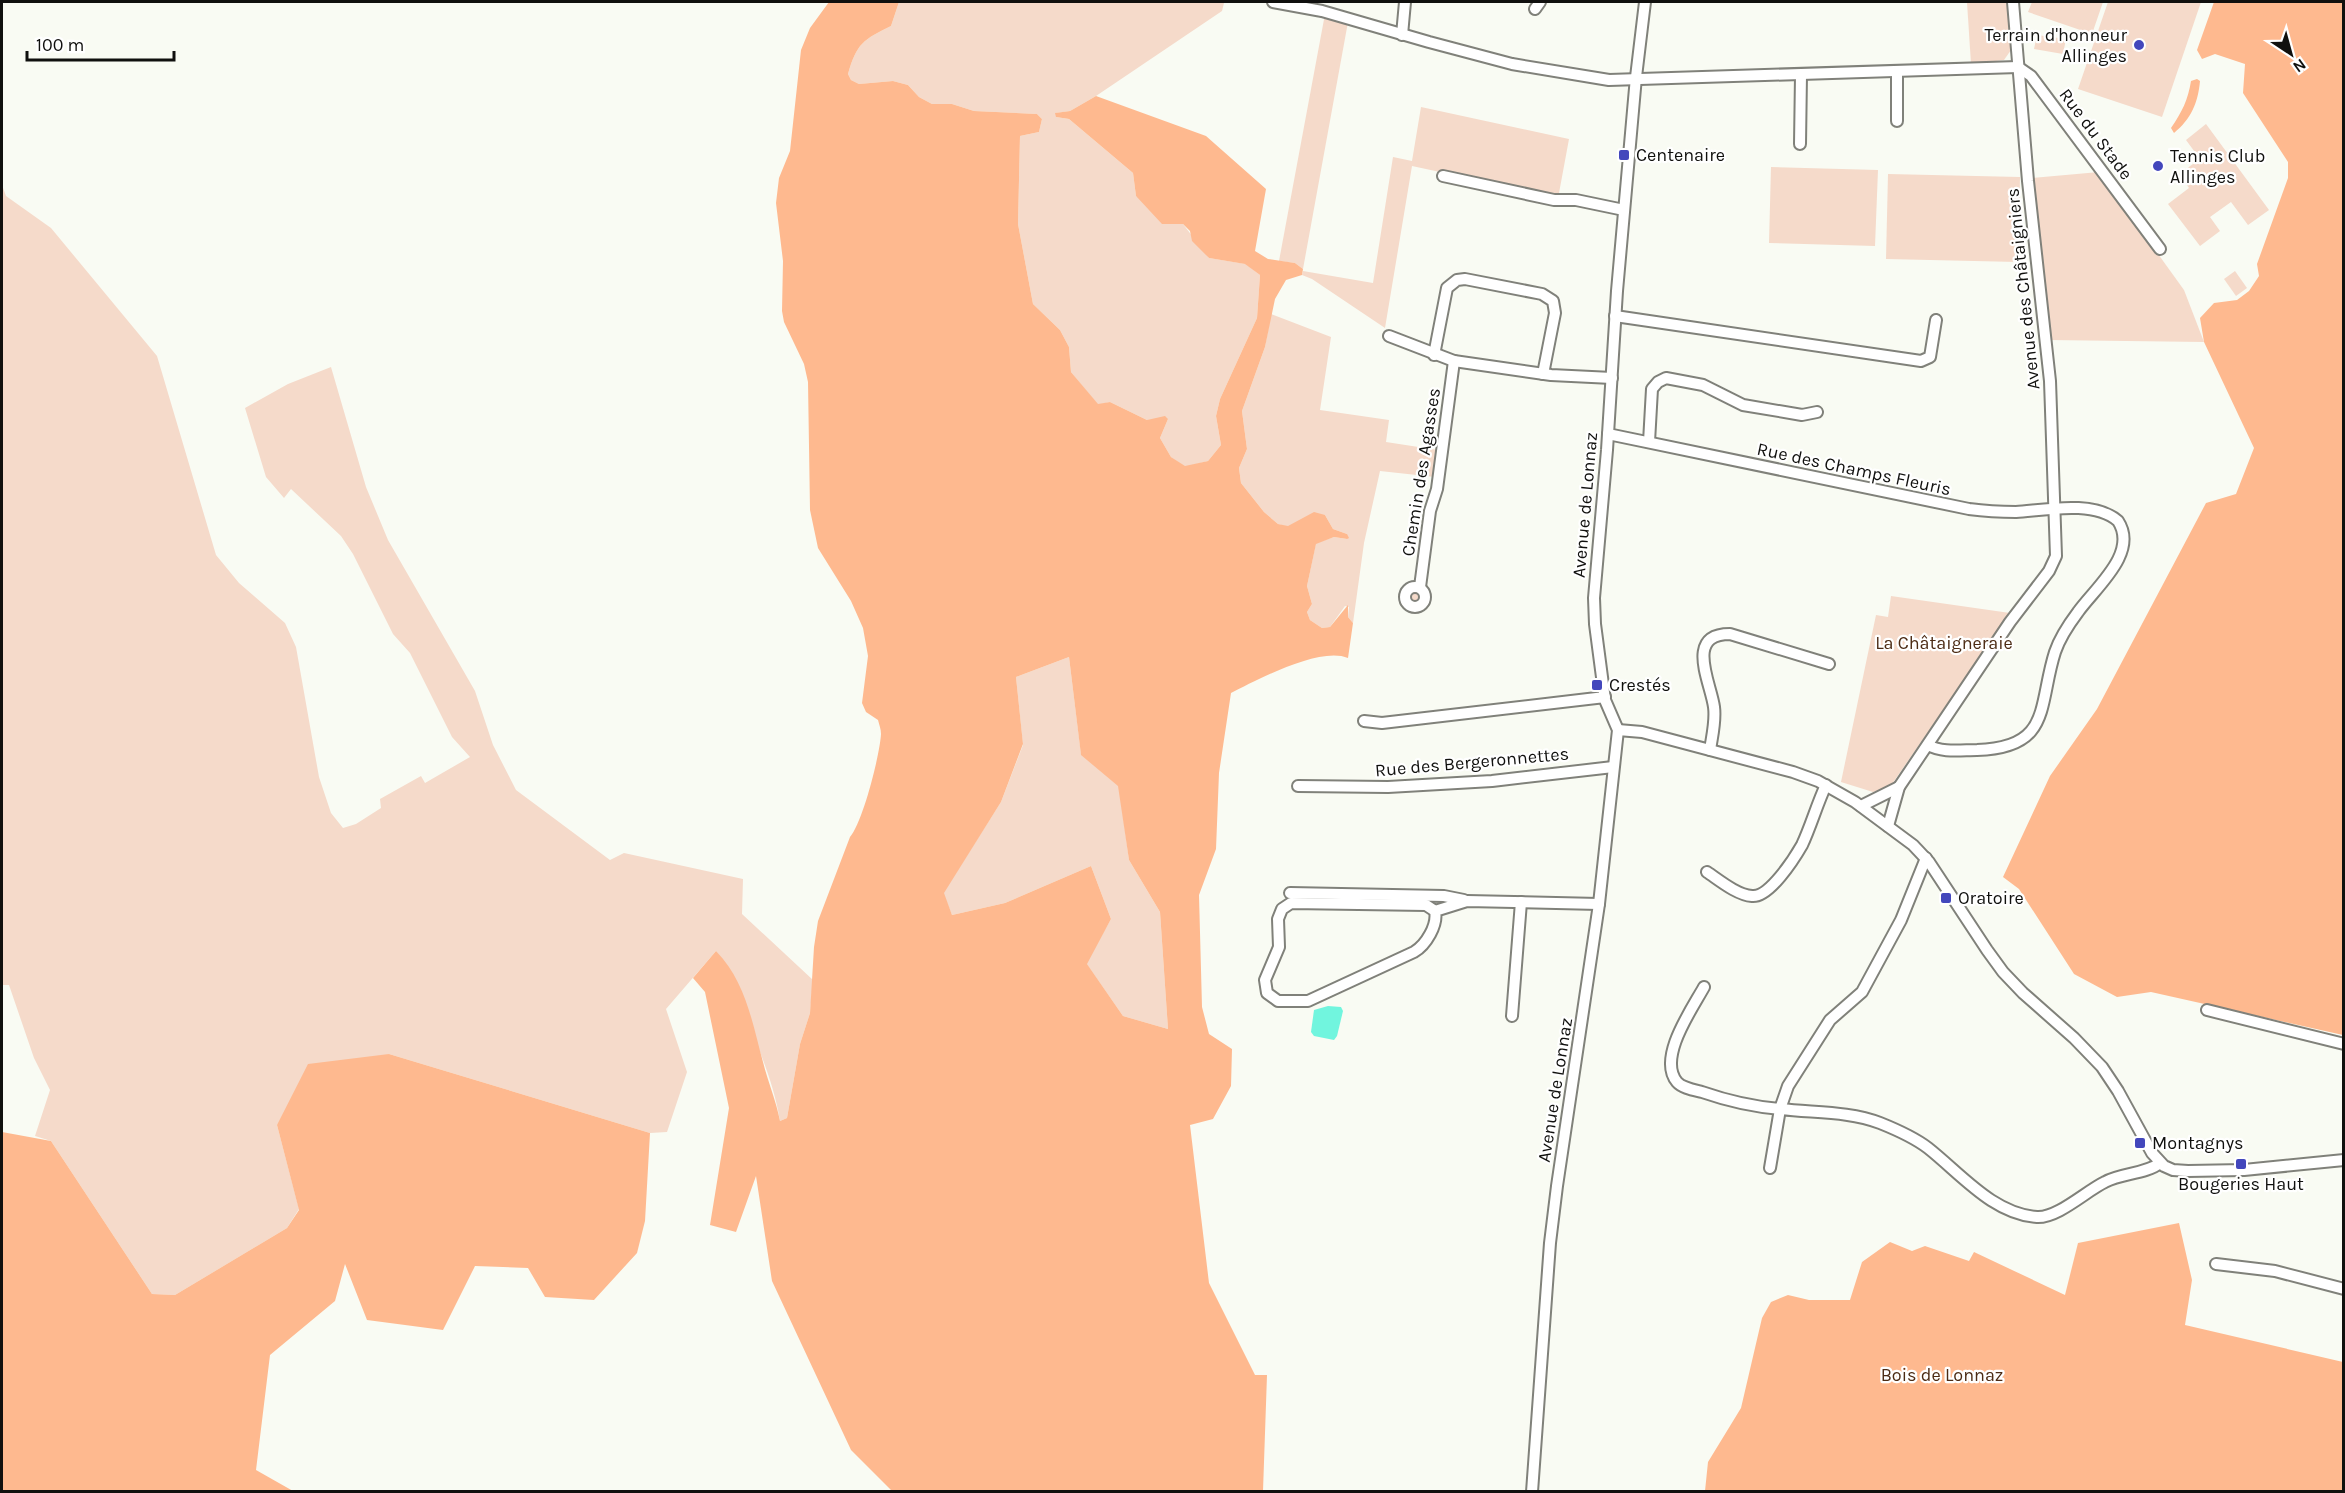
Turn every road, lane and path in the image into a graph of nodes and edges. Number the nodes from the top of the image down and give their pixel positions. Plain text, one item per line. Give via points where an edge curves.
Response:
1 (1273, 2) edge
2 (1405, 2) edge
3 (1645, 2) edge
4 (2013, 2) edge
5 (1402, 35) junction
6 (2018, 67) junction
7 (1897, 72) junction
8 (1802, 75) junction
9 (1636, 81) junction
10 (1897, 121) dead end
11 (1800, 144) dead end
12 (1443, 177) dead end
13 (1624, 210) junction
14 (2160, 249) dead end
15 (1615, 316) junction
16 (1936, 320) dead end
17 (1389, 336) dead end
18 (1434, 355) junction
19 (1454, 361) junction
20 (1543, 374) junction
21 (1612, 378) junction
22 (1817, 412) dead end
23 (1608, 434) junction
24 (1648, 442) junction
25 (2055, 508) junction
26 (1420, 587) dead end
27 (1829, 664) dead end
28 (1605, 697) junction
29 (1364, 721) dead end
30 (1618, 730) junction
31 (1928, 744) junction
32 (1710, 750) junction
33 (1613, 767) junction
34 (1826, 785) junction
35 (1298, 786) dead end
36 (1899, 787) junction
37 (1862, 806) junction
38 (1888, 826) junction
39 (1926, 858) junction
40 (1707, 872) dead end
41 (1290, 893) dead end
42 (1467, 901) junction
43 (1521, 902) junction
44 (1599, 904) junction
45 (1435, 911) junction
46 (1704, 987) dead end
47 (2207, 1010) dead end
48 (1512, 1016) dead end
49 (2343, 1044) edge
50 (1779, 1109) junction
51 (2343, 1160) edge
52 (2160, 1163) junction
53 (1770, 1168) dead end
54 (2216, 1264) dead end
55 (2343, 1289) edge
56 (1532, 1491) edge

1 - 5 street via 1322,11
2 - 5 street
3 - 9 street, Avenue de Lonnaz
4 - 6 street
5 - 9 street via 1532,68
6 - 7 street
6 - 14 street, Rue du Stade via 2038,84
6 - 25 street, Avenue des Châtaigniers via 2048,358
7 - 8 street
7 - 10 street
8 - 9 street
8 - 11 street
9 - 13 street, Avenue de Lonnaz
12 - 13 street
13 - 15 street, Avenue de Lonnaz
15 - 16 street via 1921,361 1930,357
15 - 21 street, Avenue de Lonnaz
17 - 18 street
18 - 19 street
18 - 20 street via 1447,288 1465,279 1542,294 1552,301 1555,313
19 - 20 street
19 - 26 street, Chemin des Agasses
20 - 21 street
21 - 23 street, Avenue de Lonnaz
22 - 24 street via 1802,415 1743,405 1703,385 1666,378 1652,389
23 - 24 street, Rue des Champs Fleuris
23 - 28 street, Avenue de Lonnaz via 1593,605
24 - 25 street, Rue des Champs Fleuris via 1969,509 2004,512
25 - 31 street, Avenue des Châtaigniers via 2056,550 2052,566
25 - 31 street via 2109,515 2121,526 2123,542 2114,568 2088,597 2059,643 2038,722 2027,735 2004,747 1943,750
27 - 32 street via 1736,635 1715,637 1703,655 1714,711
28 - 29 street via 1382,723
28 - 30 street, Avenue de Lonnaz
30 - 32 street via 1642,732
30 - 33 street, Avenue de Lonnaz
31 - 36 street, Avenue des Châtaigniers
32 - 34 street
33 - 35 street, Rue des Bergeronnettes via 1492,781 1388,787
33 - 44 street, Avenue de Lonnaz
34 - 37 street
34 - 40 street via 1802,845 1764,893 1744,895
36 - 37 street, Avenue des Châtaigniers
36 - 38 street, Avenue des Châtaigniers
37 - 38 street
38 - 39 street
39 - 50 street via 1901,920 1862,992 1830,1020 1788,1086
39 - 52 street via 2003,972 2104,1070
41 - 42 street via 1444,896
42 - 43 street
42 - 45 street
43 - 44 street
43 - 48 street
44 - 56 street, Avenue de Lonnaz via 1554,1209
45 - 45 street via 1426,905 1287,906 1278,919 1279,947 1265,980 1267,993 1278,1001 1308,1001 1414,952 1426,941 1436,919
46 - 50 street via 1673,1044 1670,1060 1676,1081 1728,1101
47 - 49 street
50 - 52 street via 1879,1123 1926,1146 1978,1191 2031,1216 2050,1215 2110,1179
50 - 53 street
51 - 52 street via 2210,1171 2178,1171
54 - 55 street via 2275,1271

